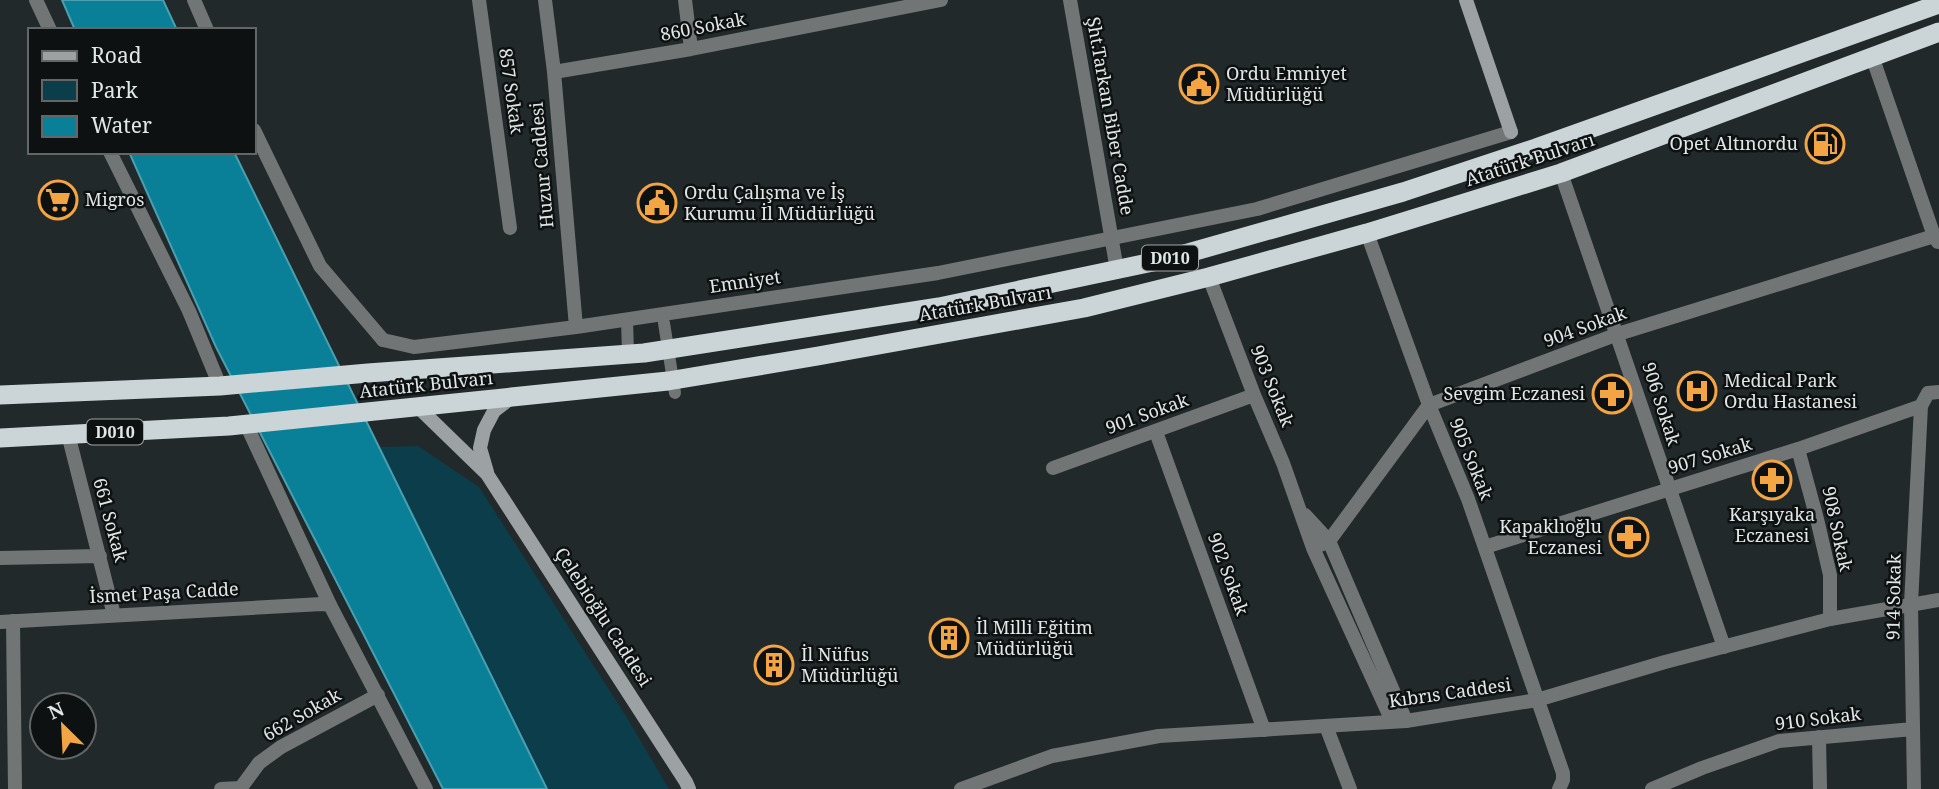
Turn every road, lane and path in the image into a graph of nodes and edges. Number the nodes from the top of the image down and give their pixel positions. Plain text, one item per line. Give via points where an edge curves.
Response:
1 (36, 0) edge
2 (194, 0) edge
3 (479, 0) edge
4 (545, 0) edge
5 (685, 0) edge
6 (941, 0) edge
7 (1070, 0) edge
8 (1466, 0) edge
9 (902, 3) edge
10 (1939, 4) edge
11 (49, 28) edge
12 (206, 28) edge
13 (1939, 32) edge
14 (691, 49) junction
15 (1872, 56) junction
16 (554, 72) junction
17 (1511, 132) joint
18 (256, 134) edge
19 (111, 154) edge
20 (1562, 173) junction
21 (1933, 210) edge
22 (510, 228) dead end
23 (1367, 233) junction
24 (1112, 239) junction
25 (1936, 240) edge
26 (1118, 270) junction
27 (1209, 277) junction
28 (627, 319) junction
29 (664, 323) dead end
30 (576, 327) junction
31 (1618, 334) junction
32 (628, 354) junction
33 (220, 386) junction
34 (1939, 392) edge
35 (675, 393) dead end
36 (0, 395) edge
37 (1254, 395) junction
38 (512, 397) junction
39 (1429, 405) junction
40 (1921, 406) junction
41 (418, 407) junction
42 (237, 425) junction
43 (1156, 432) junction
44 (68, 434) junction
45 (0, 438) edge
46 (1798, 449) junction
47 (1053, 468) dead end
48 (487, 474) junction
49 (1668, 489) junction
50 (1299, 509) junction
51 (1329, 541) junction
52 (1485, 547) junction
53 (1313, 548) junction
54 (100, 556) junction
55 (0, 558) edge
56 (1939, 600) edge
57 (1911, 604) junction
58 (330, 605) junction
59 (114, 615) junction
60 (1830, 619) junction
61 (7, 622) edge
62 (1724, 647) junction
63 (378, 695) junction
64 (1537, 699) junction
65 (1399, 721) junction
66 (1326, 726) junction
67 (1913, 729) junction
68 (1264, 730) junction
69 (1819, 737) junction
70 (690, 787) edge
71 (15, 789) edge
72 (221, 789) edge
73 (240, 789) edge
74 (426, 789) edge
75 (961, 789) edge
76 (1350, 789) edge
77 (1559, 789) edge
78 (1652, 789) edge
79 (1820, 789) edge
80 (1913, 789) edge

1 - 11 street
2 - 12 street
3 - 22 street, 857 Sokak
4 - 16 street, Huzur Caddesi
5 - 14 street
6 - 9 street, 860 Sokak
7 - 24 street, Şht.Tarkan Biber Cadde
8 - 17 main road
9 - 14 street, 860 Sokak
10 - 26 highway, Atatürk Bulvarı / D010 via 1403,192
13 - 15 highway, Atatürk Bulvarı / D010
14 - 16 street, 860 Sokak
15 - 20 highway, Atatürk Bulvarı / D010
15 - 21 street
16 - 30 street, Huzur Caddesi
17 - 24 street, Emniyet via 1257,209
18 - 30 street, Emniyet via 320,266 383,340 414,347
19 - 33 street via 189,310
20 - 23 highway, Atatürk Bulvarı / D010
20 - 31 street, 906 Sokak
21 - 25 street
23 - 27 highway, Atatürk Bulvarı / D010
23 - 39 street, 905 Sokak
24 - 26 street, Şht.Tarkan Biber Cadde
24 - 28 street, Emniyet via 938,273
25 - 31 street, 904 Sokak
26 - 32 highway, Atatürk Bulvarı / D010 via 939,307
27 - 37 street, 903 Sokak
27 - 38 highway, Atatürk Bulvarı / D010 via 1084,308 817,356 702,382 668,381
28 - 30 street, Emniyet
28 - 32 street
29 - 35 street
31 - 39 street, 904 Sokak
31 - 49 street, 906 Sokak
32 - 33 highway, Atatürk Bulvarı / D010
33 - 36 highway, Atatürk Bulvarı / D010
34 - 40 street, 907 Sokak via 1928,393
37 - 43 street, 901 Sokak
37 - 50 street, 903 Sokak
38 - 41 highway, Atatürk Bulvarı / D010
38 - 48 main road via 494,411 484,430 480,448
39 - 51 street
39 - 52 street, 905 Sokak
40 - 46 street, 907 Sokak
40 - 57 street, 914 Sokak
41 - 42 highway, Atatürk Bulvarı / D010
41 - 48 main road
42 - 44 highway, Atatürk Bulvarı / D010
42 - 58 street
43 - 47 street, 901 Sokak
43 - 68 street, 902 Sokak
44 - 45 highway, Atatürk Bulvarı / D010
44 - 54 street, 661 Sokak
46 - 49 street, 907 Sokak
46 - 60 street, 908 Sokak via 1830,575
48 - 70 main road, Çelebioğlu Caddesi
49 - 52 street, 907 Sokak
49 - 62 street, 906 Sokak
50 - 51 street, 903 Sokak
50 - 53 street, 903 Sokak
51 - 53 street
51 - 65 street, 903 Sokak
52 - 64 street, 905 Sokak
53 - 65 street, 903 Sokak
54 - 55 street
54 - 59 street, 661 Sokak
56 - 57 street, Kıbrıs Caddesi
57 - 60 street, Kıbrıs Caddesi
57 - 67 street, 914 Sokak
58 - 59 street, İsmet Paşa Cadde
58 - 63 street
59 - 61 street, İsmet Paşa Cadde
60 - 62 street, Kıbrıs Caddesi
61 - 71 street
62 - 64 street, Kıbrıs Caddesi
63 - 73 street, 662 Sokak via 281,747 259,763
63 - 74 street
64 - 65 street, Kıbrıs Caddesi
64 - 77 street, 905 Sokak via 1563,773
65 - 66 street, Kıbrıs Caddesi
66 - 68 street, Kıbrıs Caddesi
66 - 76 street
67 - 69 street, 910 Sokak
67 - 80 street, 914 Sokak
68 - 75 street, Kıbrıs Caddesi via 1158,736 1052,756
69 - 78 street, 910 Sokak via 1779,741
69 - 79 street
72 - 73 street

